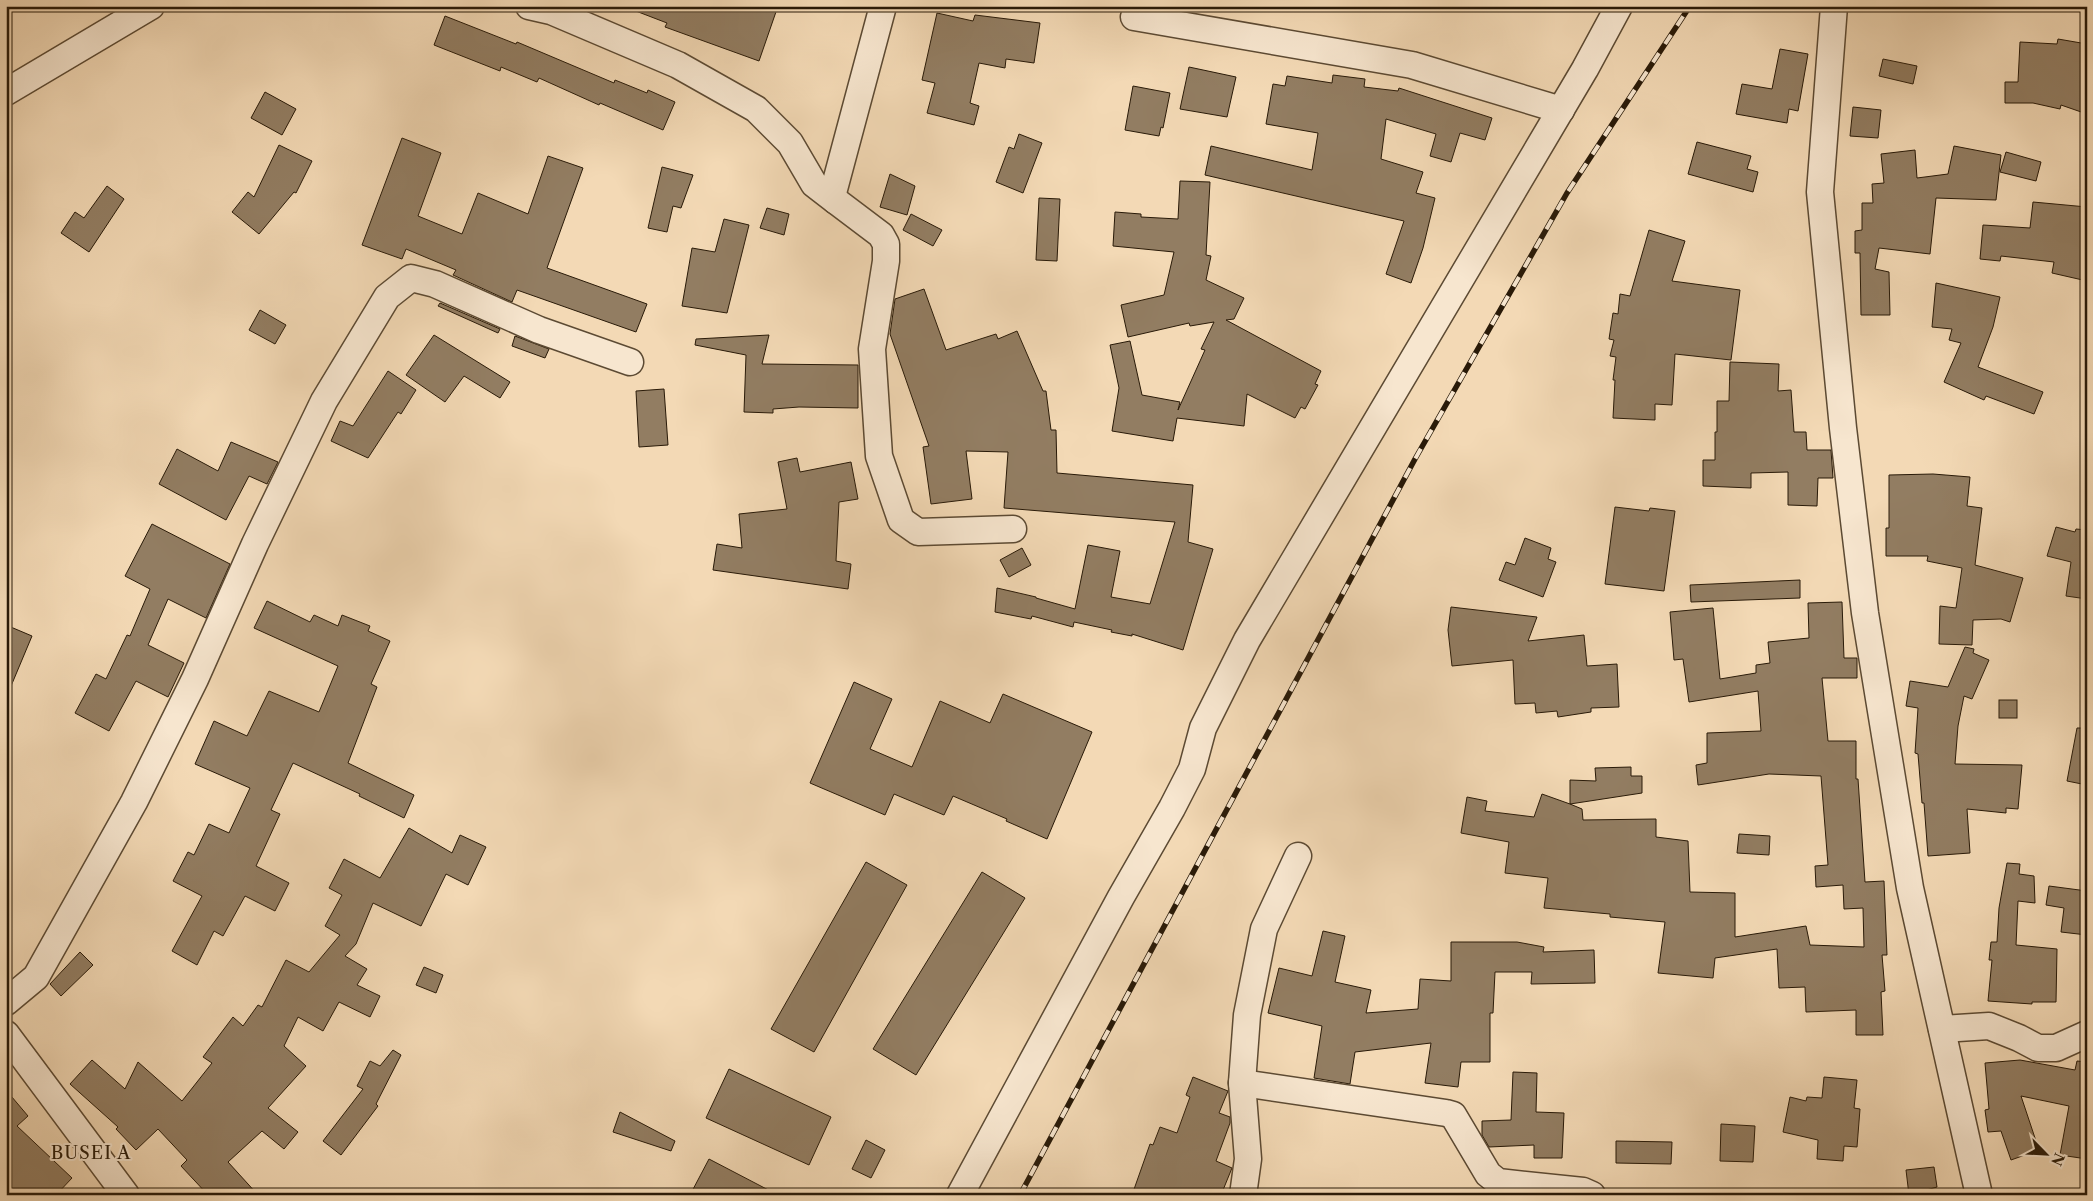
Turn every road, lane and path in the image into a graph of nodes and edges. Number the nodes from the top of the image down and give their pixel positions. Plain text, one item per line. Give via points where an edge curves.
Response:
1 (151, 6) edge
2 (529, 6) edge
3 (883, 6) edge
4 (1619, 6) edge
5 (1834, 6) edge
6 (1134, 17) dead end
7 (6, 92) edge
8 (1560, 110) junction
9 (836, 200) junction
10 (630, 362) dead end
11 (1013, 529) dead end
12 (1298, 856) dead end
13 (6, 1002) edge
14 (1942, 1029) junction
15 (6, 1034) edge
16 (2087, 1034) edge
17 (1242, 1083) junction
18 (126, 1195) edge
19 (960, 1195) edge
20 (1243, 1195) edge
21 (1592, 1195) edge
22 (1979, 1195) edge

1 - 7 street
2 - 9 street via 551,11 678,65 756,109 790,143 814,184
3 - 9 street via 833,193
4 - 8 street
5 - 14 street via 1820,192 1843,428 1865,613 1908,878
6 - 8 street via 1412,64
8 - 19 street via 1247,640 1203,728 1192,769 1172,808
9 - 11 street via 881,235 886,244 872,348 879,456 901,520 918,532
10 - 13 street via 539,330 434,284 411,278 387,297 324,401 134,802 36,976
12 - 17 street via 1264,929 1246,1015
14 - 16 street via 1989,1026 2038,1048 2056,1048
14 - 22 street
15 - 18 street
17 - 20 street via 1248,1159
17 - 21 street via 1453,1115 1488,1174 1498,1182 1583,1191

